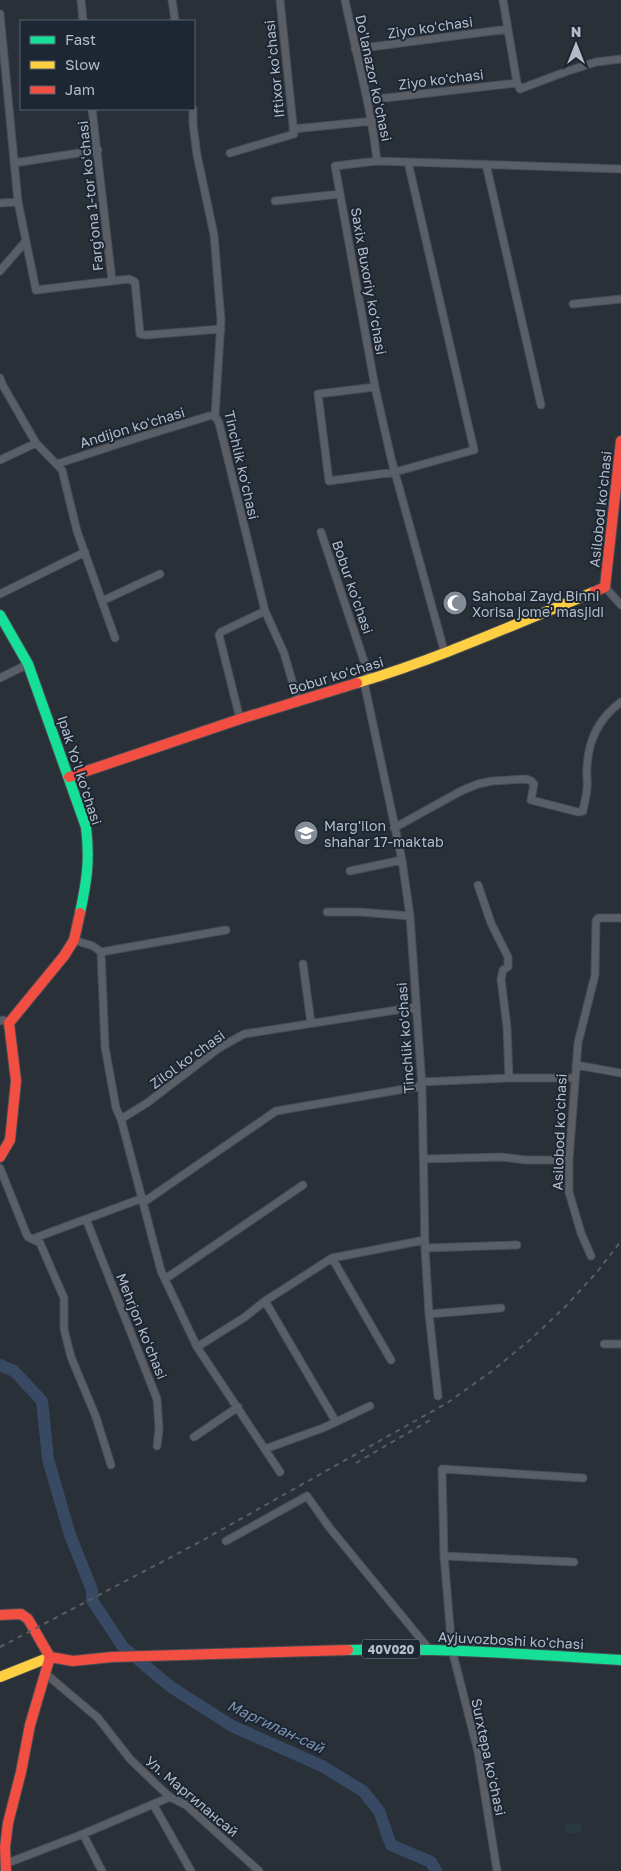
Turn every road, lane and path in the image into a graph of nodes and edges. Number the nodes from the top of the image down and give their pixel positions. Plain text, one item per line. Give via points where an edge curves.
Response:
1 (81, 0) edge
2 (172, 0) edge
3 (280, 0) edge
4 (345, 0) edge
5 (503, 0) edge
6 (0, 14) edge
7 (83, 20) edge
8 (175, 20) edge
9 (508, 29) junction
10 (355, 49) junction
11 (621, 59) edge
12 (517, 83) junction
13 (368, 100) junction
14 (92, 110) edge
15 (193, 110) edge
16 (372, 121) junction
17 (293, 132) junction
18 (98, 150) junction
19 (230, 153) dead end
20 (377, 161) junction
21 (14, 162) junction
22 (408, 162) junction
23 (486, 164) junction
24 (621, 169) edge
25 (340, 194) junction
26 (275, 201) dead end
27 (18, 202) junction
28 (0, 203) edge
29 (25, 242) junction
30 (0, 271) edge
31 (112, 280) junction
32 (621, 299) edge
33 (573, 304) dead end
34 (220, 329) junction
35 (0, 378) edge
36 (376, 387) junction
37 (541, 405) dead end
38 (215, 416) junction
39 (621, 440) edge
40 (36, 443) junction
41 (0, 460) edge
42 (57, 464) junction
43 (395, 472) junction
44 (321, 532) dead end
45 (85, 552) junction
46 (160, 574) dead end
47 (605, 587) junction
48 (0, 594) edge
49 (102, 601) junction
50 (621, 604) edge
51 (265, 611) junction
52 (0, 615) edge
53 (115, 638) dead end
54 (445, 654) junction
55 (28, 664) junction
56 (0, 678) edge
57 (367, 681) junction
58 (298, 701) junction
59 (621, 702) edge
60 (240, 719) junction
61 (69, 777) junction
62 (394, 828) junction
63 (402, 860) junction
64 (350, 871) dead end
65 (478, 885) dead end
66 (327, 912) dead end
67 (410, 916) junction
68 (621, 918) edge
69 (226, 930) dead end
70 (74, 940) junction
71 (101, 952) junction
72 (303, 964) dead end
73 (416, 1007) junction
74 (4, 1022) edge
75 (310, 1024) junction
76 (576, 1065) junction
77 (621, 1073) edge
78 (509, 1078) junction
79 (575, 1078) junction
80 (422, 1084) junction
81 (121, 1119) junction
82 (0, 1157) edge
83 (424, 1159) junction
84 (569, 1160) junction
85 (0, 1168) edge
86 (303, 1185) dead end
87 (143, 1200) junction
88 (86, 1219) junction
89 (32, 1239) junction
90 (425, 1240) junction
91 (517, 1245) dead end
92 (426, 1248) junction
93 (591, 1256) dead end
94 (332, 1258) junction
95 (165, 1278) junction
96 (265, 1301) junction
97 (501, 1308) dead end
98 (429, 1314) junction
99 (604, 1344) dead end
100 (621, 1344) edge
101 (197, 1347) junction
102 (391, 1360) dead end
103 (438, 1396) dead end
104 (370, 1406) dead end
105 (238, 1407) junction
106 (336, 1422) junction
107 (194, 1437) dead end
108 (157, 1446) dead end
109 (265, 1449) junction
110 (111, 1465) dead end
111 (280, 1472) dead end
112 (583, 1478) dead end
113 (226, 1541) dead end
114 (444, 1556) junction
115 (574, 1562) dead end
116 (0, 1615) edge
117 (429, 1650) junction
118 (452, 1650) junction
119 (50, 1657) junction
120 (621, 1660) edge
121 (46, 1674) junction
122 (0, 1677) edge
123 (170, 1797) junction
124 (154, 1804) junction
125 (83, 1834) junction
126 (6, 1868) edge
127 (102, 1871) edge
128 (191, 1871) edge
129 (259, 1871) edge
130 (497, 1871) edge

1 - 7 street
2 - 8 street
3 - 17 street, Iftixor koʻchasi
4 - 10 street, Do'lanazor koʻchasi
5 - 9 street
6 - 21 street
9 - 10 street, Ziyo koʻchasi
9 - 12 street
10 - 13 street, Do'lanazor koʻchasi
11 - 12 street via 596,62 523,89 518,88
12 - 13 street, Ziyo ko'chasi
13 - 16 street, Do'lanazor koʻchasi
14 - 18 street, Fargʻona 1-tor koʻchasi
15 - 34 street, Tinchlik koʻchasi via 197,155 214,235
16 - 17 street
16 - 20 street, Do'lanazor koʻchasi
17 - 19 street
18 - 21 street
18 - 31 street, Fargʻona 1-tor koʻchasi
20 - 22 street, Saxix Buxoriy ko‘chasi
20 - 25 street, Saxix Buxoriy ko‘chasi via 335,166
21 - 27 street
22 - 23 street, Saxix Buxoriy ko‘chasi
22 - 43 street via 474,450
23 - 24 street, Saxix Buxoriy ko‘chasi
23 - 37 street
25 - 26 street
25 - 36 street, Saxix Buxoriy ko‘chasi
27 - 28 street
27 - 29 street
29 - 30 street
29 - 31 street via 36,290
31 - 34 street via 136,282 142,335
32 - 33 street
34 - 38 street, Tinchlik koʻchasi
35 - 40 street
36 - 43 street, Saxix Buxoriy ko‘chasi
36 - 43 street via 318,394 329,481
38 - 42 street, Andijon koʻchasi
38 - 51 street, Tinchlik koʻchasi
39 - 47 street, Asilobod koʻchasi
40 - 41 street
40 - 42 street
42 - 45 street via 66,482 70,509
43 - 54 street, Saxix Buxoriy ko‘chasi
44 - 57 street, Bobur ko'chasi
45 - 48 street
45 - 49 street
46 - 49 street
47 - 50 street, Asilobod koʻchasi
47 - 54 street, Bobur koʻchasi
49 - 53 street
51 - 58 street, Tinchlik koʻchasi via 284,653
51 - 60 street via 219,635
52 - 55 street, Ipak Yoʻl koʻchasi
54 - 57 street, Bobur koʻchasi
55 - 56 street
55 - 61 street, Ipak Yoʻl koʻchasi
57 - 58 street, Bobur koʻchasi
57 - 62 street, Tinchlik koʻchasi
58 - 60 street, Bobur koʻchasi
59 - 62 street via 601,720 592,742 583,811 531,800 534,784 526,779 492,781 461,791
60 - 61 street, Bobur koʻchasi
61 - 70 street, Ipak Yoʻl koʻchasi via 86,827 89,851 88,877
62 - 63 street, Tinchlik koʻchasi
63 - 64 street
63 - 67 street, Tinchlik koʻchasi
65 - 78 street via 491,923 508,957 508,967 503,970 501,979
66 - 67 street
67 - 73 street, Tinchlik koʻchasi
68 - 76 street, Asilobod koʻchasi via 598,918 596,921 595,975 578,1043
69 - 71 street
70 - 71 street
70 - 74 street, Ipak Yoʻl koʻchasi via 64,956
71 - 81 street via 105,1047
72 - 75 street
73 - 75 street, Zilol ko‘chasi
73 - 80 street, Tinchlik koʻchasi
74 - 82 street, Ipak Yoʻl koʻchasi via 16,1081 10,1140
75 - 81 street, Zilol ko‘chasi via 244,1034 219,1048 147,1104
76 - 77 street, Asilobod koʻchasi
76 - 79 street, Asilobod koʻchasi
78 - 79 street
78 - 80 street
79 - 84 street, Asilobod koʻchasi
80 - 83 street, Tinchlik koʻchasi
80 - 87 street via 276,1111
81 - 87 street
83 - 84 street
83 - 90 street, Tinchlik koʻchasi
84 - 93 street, Asilobod koʻchasi via 569,1192
85 - 89 street via 26,1233
86 - 95 street
87 - 88 street
87 - 95 street
88 - 89 street
88 - 108 street, Mehrjon koʻchasi via 158,1399
89 - 110 street via 40,1243 64,1298 66,1339
90 - 92 street, Tinchlik koʻchasi
90 - 94 street
91 - 92 street
92 - 98 street, Tinchlik koʻchasi
94 - 96 street
94 - 102 street
95 - 101 street
96 - 101 street
96 - 106 street
97 - 98 street
98 - 103 street, Tinchlik koʻchasi
99 - 100 street
101 - 105 street
104 - 106 street
105 - 107 street
105 - 109 street
106 - 109 street
109 - 111 street
112 - 114 street, Surxtepa koʻchasi via 442,1470
113 - 117 street via 307,1496
114 - 115 street
114 - 118 street, Surxtepa koʻchasi
116 - 119 street via 21,1614 28,1618
117 - 118 street, Ayjuvozboshi ko'chasi / 40V020
117 - 119 street, Ayjuvozboshi ko'chasi / 40V020 via 160,1655 73,1661
118 - 120 street, Ayjuvozboshi ko'chasi / 40V020
118 - 130 street, Surxtepa koʻchasi via 478,1752
119 - 121 street
119 - 122 street
121 - 123 street, Ул. Маргилансай via 98,1718 130,1759
121 - 126 street via 6,1826 3,1846
123 - 124 street
123 - 129 street, Ул. Маргилансай via 186,1805
124 - 125 street
124 - 128 street
125 - 126 street
125 - 127 street

